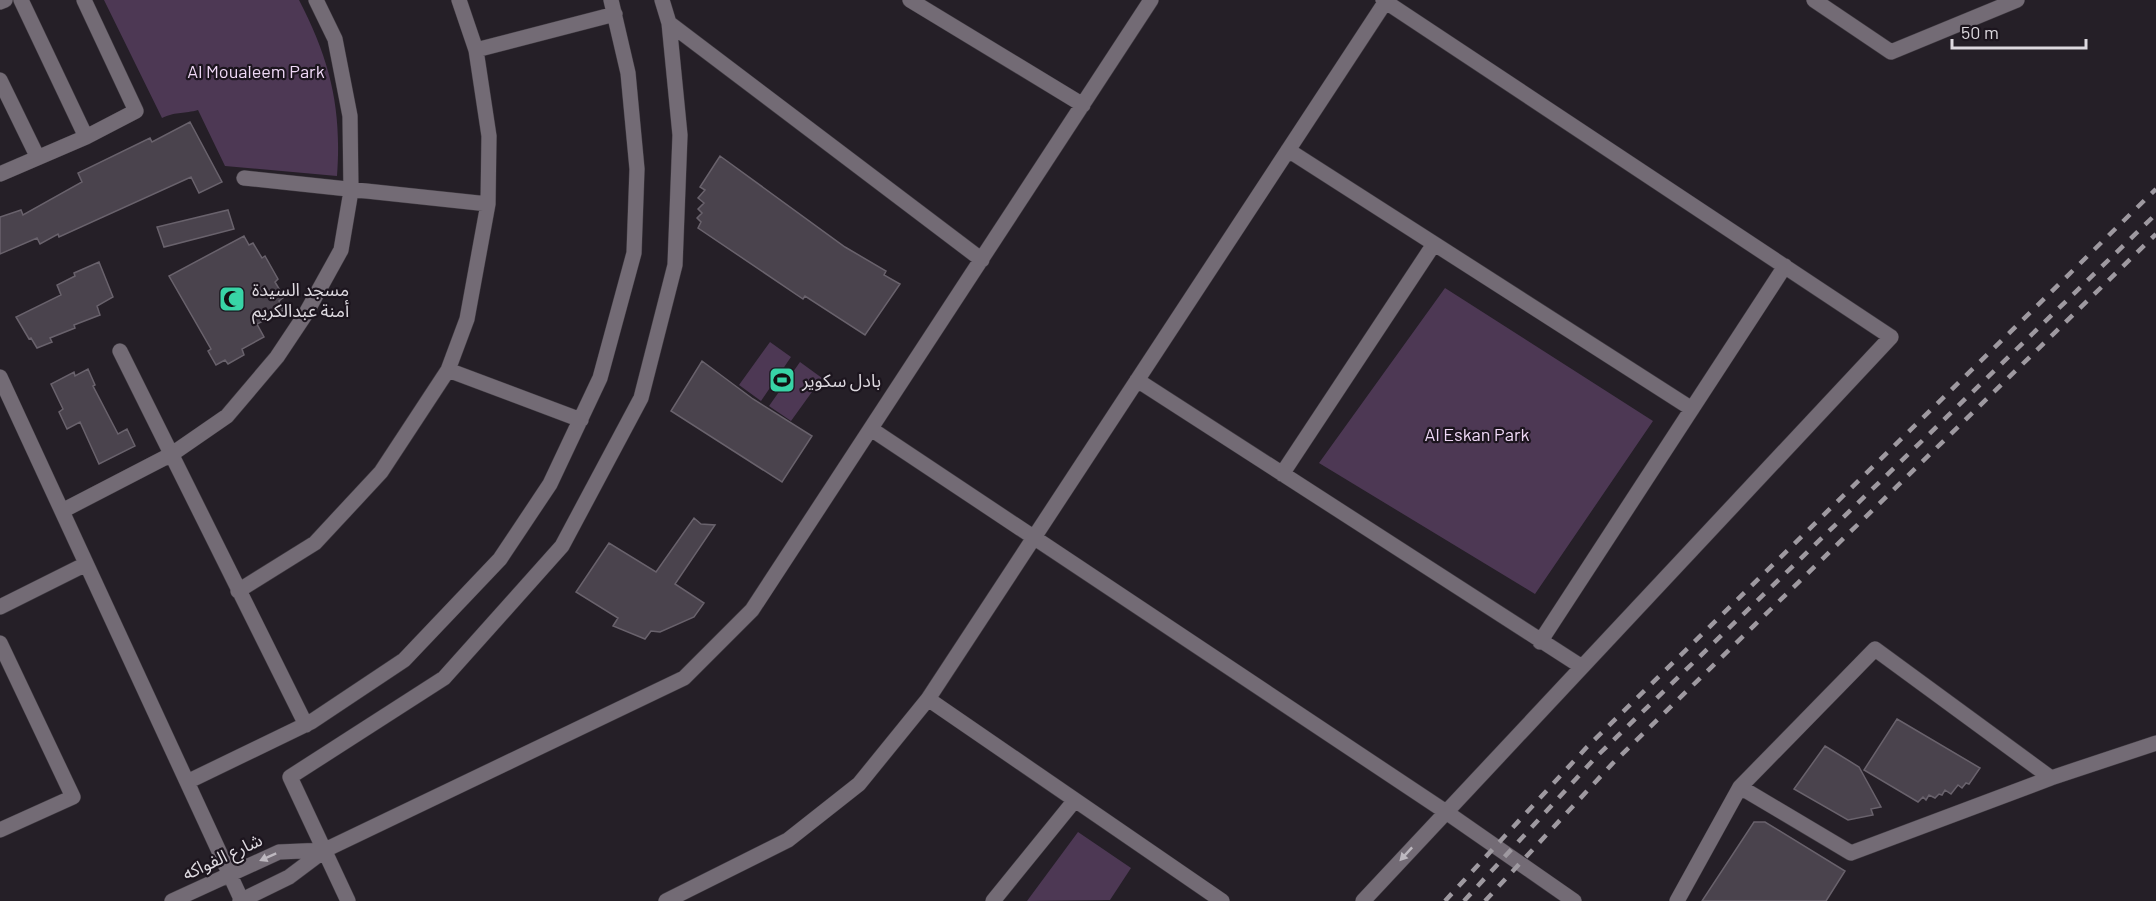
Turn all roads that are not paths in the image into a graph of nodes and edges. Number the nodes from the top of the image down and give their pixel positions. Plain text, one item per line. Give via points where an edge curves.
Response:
1 (5, 0) edge
2 (21, 0) edge
3 (84, 0) edge
4 (316, 0) edge
5 (459, 0) edge
6 (662, 0) edge
7 (912, 0) edge
8 (1151, 0) edge
9 (1814, 0) edge
10 (2018, 0) edge
11 (1384, 1) edge
12 (0, 2) edge
13 (613, 7) edge
14 (669, 23) junction
15 (476, 50) junction
16 (0, 80) edge
17 (1083, 105) junction
18 (87, 137) junction
19 (1288, 150) junction
20 (38, 156) junction
21 (0, 174) edge
22 (244, 178) dead end
23 (351, 190) junction
24 (488, 204) junction
25 (1434, 244) junction
26 (982, 260) junction
27 (1785, 266) junction
28 (120, 351) dead end
29 (448, 370) junction
30 (0, 377) edge
31 (1137, 380) junction
32 (1692, 408) junction
33 (581, 420) junction
34 (871, 429) junction
35 (172, 454) junction
36 (1282, 474) junction
37 (62, 511) junction
38 (1034, 537) junction
39 (86, 564) junction
40 (238, 591) junction
41 (0, 607) edge
42 (1540, 642) junction
43 (0, 643) edge
44 (1582, 667) junction
45 (928, 699) junction
46 (306, 725) junction
47 (2156, 743) edge
48 (2051, 778) junction
49 (187, 782) junction
50 (1740, 787) junction
51 (1075, 800) junction
52 (1446, 812) junction
53 (0, 830) edge
54 (325, 850) junction
55 (229, 873) junction
56 (172, 901) edge
57 (241, 901) edge
58 (348, 901) edge
59 (666, 901) edge
60 (993, 901) edge
61 (1222, 901) edge
62 (1363, 901) edge
63 (1574, 901) edge
64 (1677, 901) edge

1 - 12 street
2 - 18 street
3 - 18 street via 136,111
4 - 23 street via 335,39 350,116
5 - 15 street
6 - 14 street
7 - 17 street
8 - 17 street
9 - 10 street via 1891,52
11 - 19 street
11 - 27 street
13 - 15 street
13 - 33 street via 628,72 637,169 634,253 600,378
14 - 26 street
14 - 54 street via 680,135 675,265 641,398 562,546 444,678 290,777
15 - 24 street via 489,136
16 - 20 street
17 - 26 street
18 - 20 street
19 - 25 street
19 - 31 street
20 - 21 street
22 - 23 street
23 - 24 street
23 - 35 street via 341,250 277,357 227,416
24 - 29 street via 467,319
25 - 32 street
25 - 36 street
26 - 34 street
27 - 32 street
27 - 44 street via 1891,337
28 - 35 street
29 - 33 street
29 - 40 street via 381,472 315,543
30 - 37 street
31 - 36 street
31 - 38 street
32 - 42 street
33 - 46 street via 550,484 500,559 404,660
34 - 38 street
34 - 54 street via 752,610 684,678
35 - 37 street
35 - 40 street
36 - 42 street
37 - 39 street
38 - 45 street
38 - 52 street
39 - 41 street
39 - 49 street
40 - 46 street
42 - 44 street
43 - 53 street via 73,797
44 - 52 street
45 - 51 street
45 - 59 street via 859,784 788,840
46 - 49 street
47 - 48 street
48 - 50 street via 1851,853
48 - 50 street via 1875,649
49 - 55 street
50 - 64 street
51 - 60 street
51 - 61 street
52 -> 62 street
52 - 63 street
54 -> 55 street, شارع الفواكه via 279,852
54 - 57 street via 290,877
54 - 58 street
55 - 56 street, شارع الفواكه
55 - 57 street

